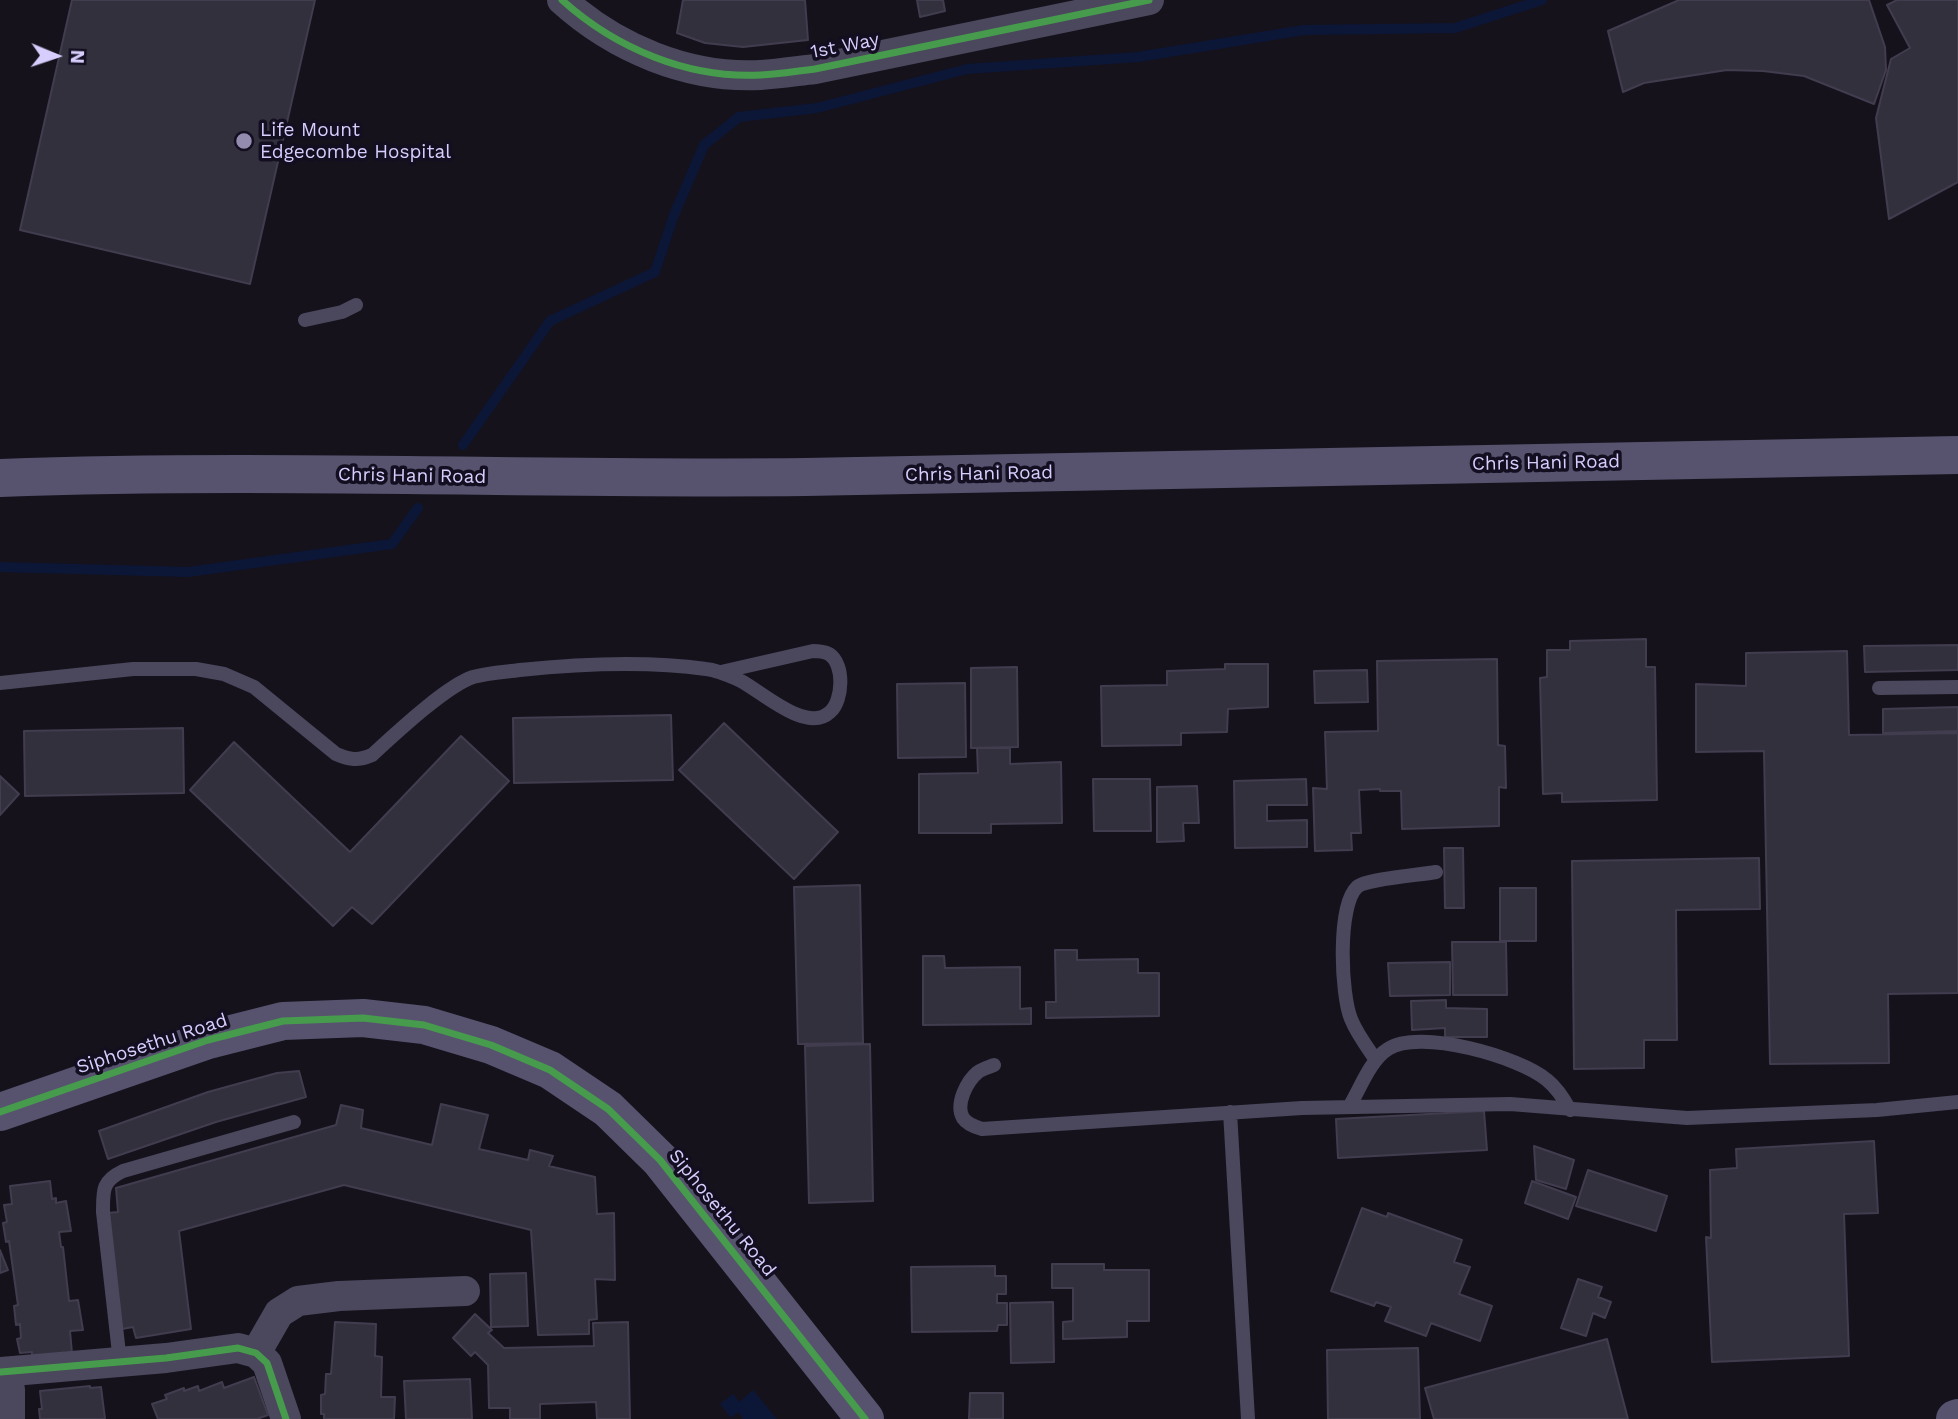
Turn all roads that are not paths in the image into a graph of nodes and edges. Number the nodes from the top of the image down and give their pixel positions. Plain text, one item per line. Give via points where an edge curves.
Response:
1 (562, 0) edge
2 (1149, 0) edge
3 (356, 305) dead end
4 (305, 320) dead end
5 (1958, 455) edge
6 (0, 478) edge
7 (721, 673) junction
8 (0, 683) edge
9 (1958, 687) edge
10 (1879, 688) dead end
11 (1436, 872) dead end
12 (1376, 1060) junction
13 (994, 1065) dead end
14 (1958, 1102) edge
15 (1349, 1107) junction
16 (1570, 1110) junction
17 (0, 1112) edge
18 (1230, 1112) junction
19 (293, 1122) dead end
20 (466, 1291) dead end
21 (256, 1353) junction
22 (120, 1362) junction
23 (0, 1372) edge
24 (10, 1419) edge
25 (286, 1419) edge
26 (865, 1419) edge
27 (1248, 1419) edge

1 - 2 street, 1st Way via 587,22 627,46 666,62 709,72 759,75 815,69
3 - 4 lane
5 - 6 main road, Chris Hani Road via 651,479 194,474
7 - 7 lane via 813,651 828,653 839,673 839,697 832,711 820,719 804,717
7 - 8 lane via 624,665 547,667 472,677 360,760 336,754 254,687 224,674 133,669
9 - 10 lane
11 - 12 lane via 1369,882 1358,886 1350,897 1343,968 1347,1004 1358,1034
12 - 15 lane
12 - 16 lane via 1404,1042 1478,1050 1546,1079
13 - 18 lane via 978,1072 963,1094 963,1118 982,1129
14 - 16 lane via 1687,1118
15 - 16 lane via 1510,1104
15 - 18 lane
17 - 26 main road, Siphosethu Road via 208,1040 283,1021 363,1018 424,1025 492,1045 550,1070 608,1109 660,1160
18 - 27 lane
19 - 22 lane via 109,1177 103,1212
20 - 21 street via 299,1301 279,1313
21 - 22 street via 238,1348
21 - 25 street via 267,1363
22 - 23 street
23 - 24 street via 10,1390

